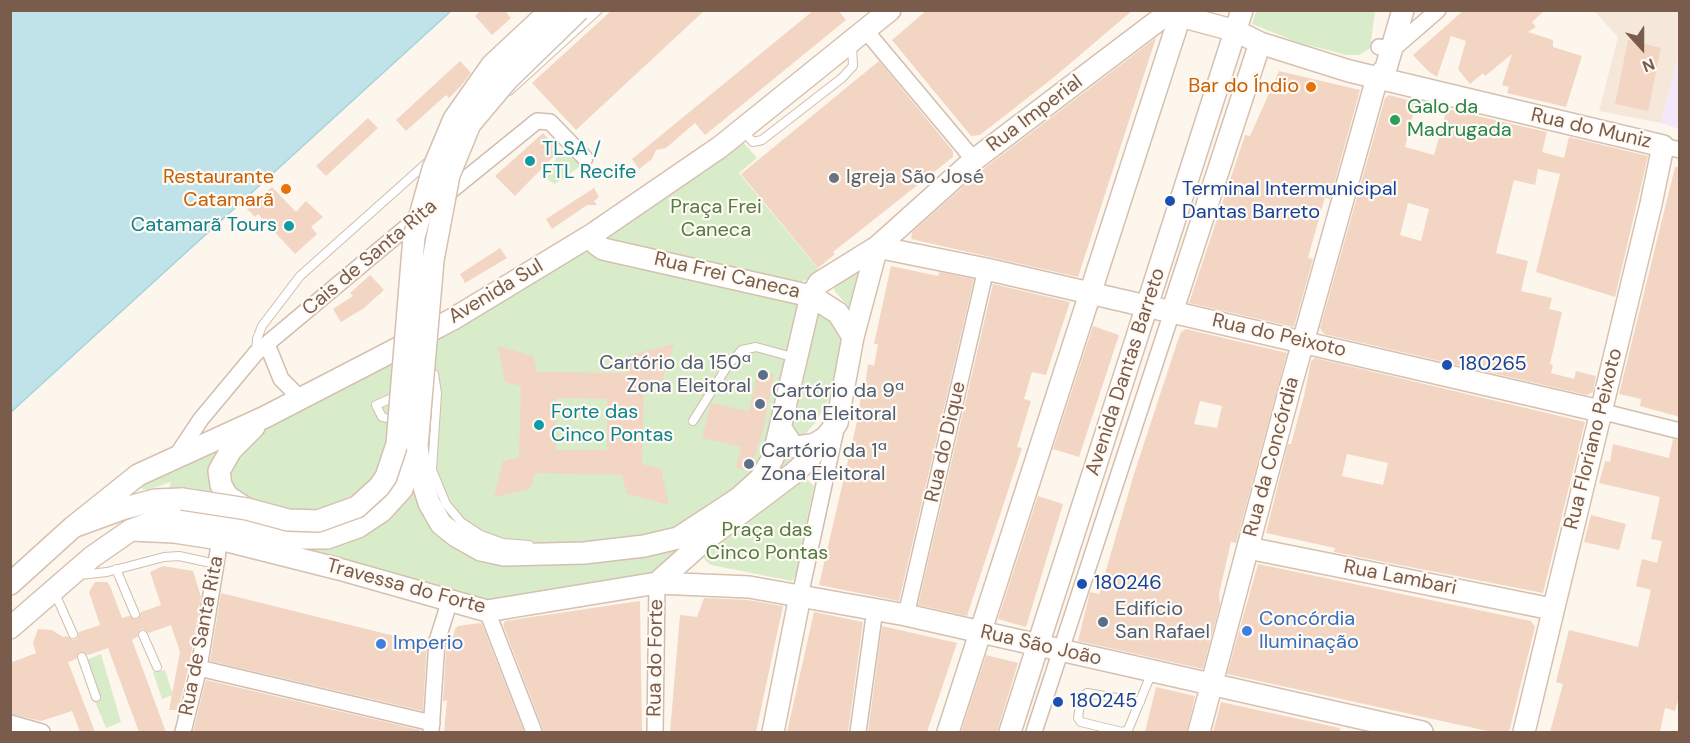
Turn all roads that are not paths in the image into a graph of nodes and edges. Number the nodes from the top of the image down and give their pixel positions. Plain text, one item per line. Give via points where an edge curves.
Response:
1 (551, 10) edge
2 (579, 10) edge
3 (598, 10) edge
4 (890, 10) edge
5 (1242, 10) edge
6 (1388, 10) edge
7 (1403, 10) edge
8 (1438, 10) edge
9 (1176, 12) edge
10 (1236, 31) junction
11 (859, 37) junction
12 (1260, 44) junction
13 (1387, 50) junction
14 (1377, 78) junction
15 (1413, 87) junction
16 (1671, 148) edge
17 (585, 159) dead end
18 (974, 160) junction
19 (598, 241) junction
20 (877, 247) junction
21 (986, 269) junction
22 (1091, 293) junction
23 (812, 296) junction
24 (1147, 306) junction
25 (1172, 312) junction
26 (854, 337) junction
27 (1303, 342) junction
28 (261, 349) junction
29 (389, 352) junction
30 (797, 358) junction
31 (434, 374) junction
32 (300, 398) junction
33 (1600, 411) junction
34 (265, 417) junction
35 (693, 421) dead end
36 (782, 430) junction
37 (832, 430) junction
38 (1680, 431) edge
39 (425, 441) junction
40 (175, 458) junction
41 (241, 506) junction
42 (178, 508) junction
43 (73, 527) junction
44 (131, 530) junction
45 (220, 539) junction
46 (644, 546) junction
47 (1248, 548) junction
48 (216, 564) junction
49 (116, 569) junction
50 (61, 583) junction
51 (10, 584) edge
52 (657, 584) junction
53 (800, 596) junction
54 (450, 600) junction
55 (875, 609) junction
56 (1552, 609) junction
57 (487, 611) junction
58 (135, 614) dead end
59 (906, 615) junction
60 (10, 628) edge
61 (979, 633) junction
62 (73, 634) dead end
63 (143, 635) dead end
64 (1038, 645) junction
65 (1062, 650) junction
66 (82, 657) dead end
67 (157, 667) dead end
68 (199, 668) junction
69 (1152, 671) junction
70 (1212, 685) junction
71 (96, 697) dead end
72 (1140, 702) junction
73 (10, 723) edge
74 (431, 728) edge
75 (42, 732) edge
76 (183, 732) edge
77 (534, 732) edge
78 (655, 732) edge
79 (773, 732) edge
80 (858, 732) edge
81 (948, 732) edge
82 (1010, 732) edge
83 (1034, 732) edge
84 (1199, 732) edge
85 (1422, 732) edge
86 (1524, 732) edge

1 - 41 main road, bridge via 492,65 454,119 433,169 414,237 397,444 386,477 357,507 318,521 288,520
2 - 39 main road, bridge via 507,80 470,124 449,175 433,260
3 - 28 lane via 300,276 262,326 256,339
4 - 11 main road, Avenida Sul
5 - 10 main road, Avenida Dantas Barreto
6 - 13 main road
7 - 13 main road
8 - 13 street
9 - 10 main road
9 - 18 main road, Rua Imperial
9 - 22 main road
10 - 12 main road
10 - 24 main road, Avenida Dantas Barreto
11 - 18 street
11 - 19 main road, Avenida Sul
12 - 14 main road, Rua do Muniz
12 - 25 main road, Avenida Dantas Barreto
13 - 14 main road via 1375,64
13 - 15 main road
14 - 15 main road, Rua do Muniz
14 - 27 main road, Rua da Concórdia
15 - 16 main road, Rua do Muniz
16 - 33 main road, Rua Floriano Peixoto via 1651,204
17 - 28 street, Cais de Santa Rita via 550,122 537,121
18 - 20 main road, Rua Imperial
19 - 23 main road, Rua Frei Caneca
19 - 29 main road, Avenida Sul via 573,246 453,319
20 - 21 main road, Rua do Peixoto
20 - 23 main road via 836,270 819,283
20 - 26 main road
21 - 22 main road, Rua do Peixoto
21 - 59 street, Rua do Dique
22 - 24 main road, Rua do Peixoto
22 - 61 main road
23 - 26 main road, Rua Frei Caneca via 838,313
23 - 30 main road
24 - 25 main road, Rua do Peixoto
24 - 64 main road, Avenida Dantas Barreto
25 - 27 main road, Rua do Peixoto
25 - 65 street, Avenida Dantas Barreto
26 - 37 main road
27 - 33 main road, Rua do Peixoto
27 - 47 main road, Rua da Concórdia
28 - 32 street via 281,379
28 - 40 street, Cais de Santa Rita via 201,419
29 - 31 lane via 419,362
29 - 32 main road, Avenida Sul
30 - 35 lane via 756,347 742,350 728,365
30 - 36 main road
31 - 39 lane via 437,393
31 - 39 lane via 376,405 385,419 422,424
32 - 34 main road, Avenida Sul
33 - 38 street, Rua do Peixoto
33 - 56 main road, Rua Floriano Peixoto
34 - 40 main road, Avenida Sul
34 - 41 main road via 231,450 219,471 221,485
36 - 37 main road via 796,447 815,444
36 - 46 main road via 765,472 739,498 678,538
37 - 52 main road via 794,473 705,540
37 - 53 street
39 - 42 main road via 402,489 382,511 358,527 327,538 293,538
39 - 46 lane via 435,483 446,504 461,522 481,535 503,543 527,545
39 - 46 main road via 421,477 429,503 441,524 481,550 504,555
40 - 43 main road, Avenida Sul via 138,475
41 - 42 main road, bridge
42 - 43 main road via 155,500
42 - 44 main road
43 - 51 main road
44 - 45 main road, Travessa do Forte
44 - 50 main road
45 - 48 street, Rua de Santa Rita
45 - 54 main road, Travessa do Forte
47 - 56 main road, Rua Lambari
47 - 70 main road, Rua da Concórdia
48 - 49 lane via 179,556
48 - 68 street, Rua de Santa Rita
49 - 50 lane
49 - 58 lane
50 - 60 main road
50 - 62 lane
52 - 53 main road, Rua São João via 749,587
52 - 57 main road, Travessa do Forte
52 - 78 street, Rua do Forte
53 - 55 main road, Rua São João
53 - 79 main road
54 - 57 main road, Travessa do Forte
54 - 74 street via 437,640
55 - 59 main road, Rua São João
55 - 80 street
56 - 86 main road, Rua Floriano Peixoto
57 - 77 street
59 - 61 main road, Rua São João
61 - 64 main road, Rua São João
61 - 81 main road
63 - 67 lane
64 - 65 main road, Rua São João
64 - 82 main road, Avenida Dantas Barreto
65 - 69 main road, Rua São João
65 - 83 street, Avenida Dantas Barreto
66 - 71 lane
68 - 74 street
68 - 76 street, Rua de Santa Rita
69 - 70 main road, Rua São João
69 - 72 lane
70 - 84 main road, Rua da Concórdia
70 - 85 main road, Rua São João
72 - 72 lane via 1134,722 1126,731 1081,722 1078,715 1081,698 1087,693
73 - 75 street

